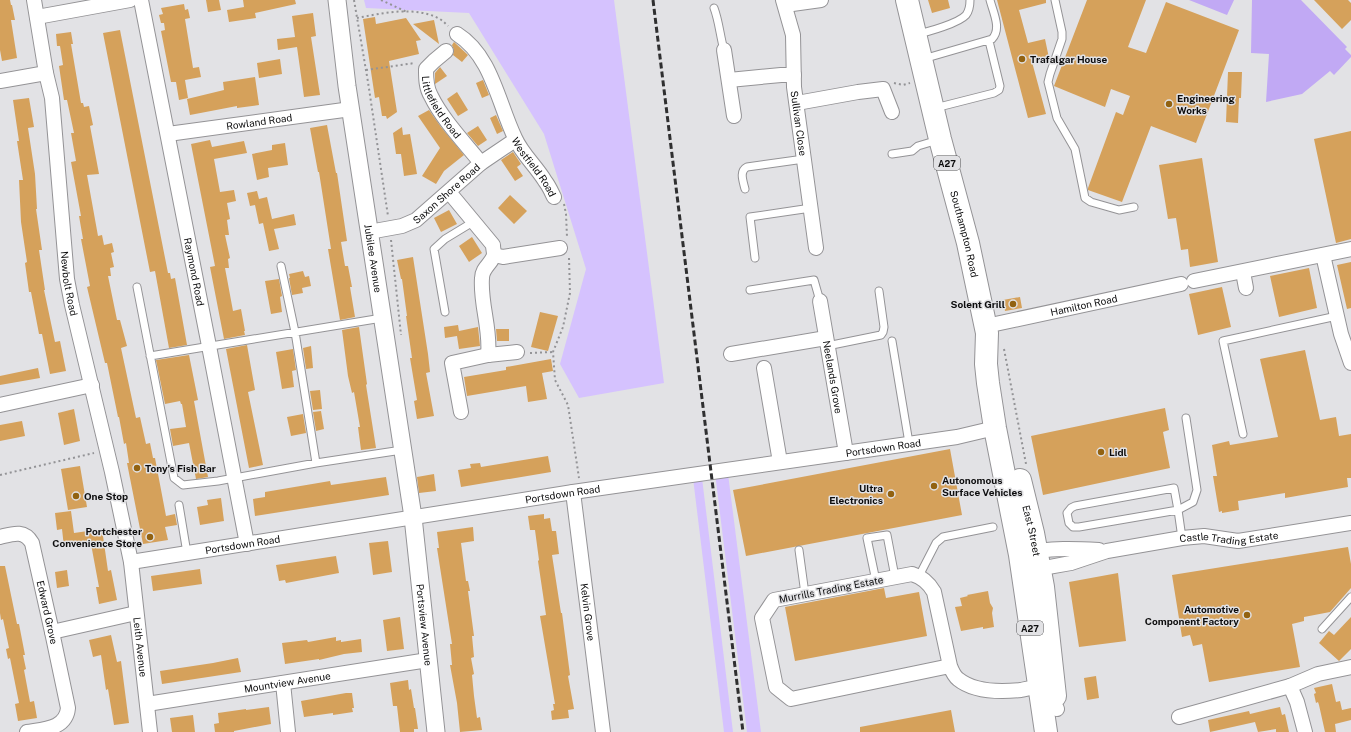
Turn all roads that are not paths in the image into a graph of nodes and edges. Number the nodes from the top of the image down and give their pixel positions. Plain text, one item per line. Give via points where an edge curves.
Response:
1 (34, 0) edge
2 (141, 0) edge
3 (337, 0) edge
4 (821, 0) edge
5 (907, 0) edge
6 (970, 0) edge
7 (990, 0) edge
8 (1055, 0) edge
9 (125, 1) edge
10 (784, 3) edge
11 (714, 8) dead end
12 (37, 16) junction
13 (456, 34) road end
14 (915, 35) junction
15 (989, 41) junction
16 (724, 50) joint
17 (446, 51) dead end
18 (921, 59) junction
19 (46, 74) junction
20 (794, 75) junction
21 (729, 80) junction
22 (0, 81) edge
23 (797, 104) junction
24 (933, 108) junction
25 (351, 109) junction
26 (892, 112) dead end
27 (734, 116) dead end
28 (168, 134) junction
29 (940, 139) junction
30 (515, 140) junction
31 (892, 154) dead end
32 (804, 159) junction
33 (481, 163) junction
34 (744, 189) dead end
35 (449, 192) junction
36 (554, 197) road end
37 (1134, 207) dead end
38 (810, 208) junction
39 (473, 222) junction
40 (369, 232) junction
41 (566, 248) road end
42 (816, 248) dead end
43 (1351, 249) edge
44 (494, 255) junction
45 (1323, 255) junction
46 (755, 258) dead end
47 (281, 266) dead end
48 (1243, 272) junction
49 (138, 287) dead end
50 (1246, 288) dead end
51 (750, 290) dead end
52 (879, 291) dead end
53 (820, 301) joint
54 (445, 312) dead end
55 (1337, 316) junction
56 (382, 318) junction
57 (987, 329) junction
58 (295, 332) junction
59 (892, 341) dead end
60 (827, 342) junction
61 (210, 346) junction
62 (516, 352) road end
63 (732, 354) dead end
64 (488, 355) junction
65 (150, 356) junction
66 (1351, 363) edge
67 (764, 368) dead end
68 (92, 385) junction
69 (0, 405) edge
70 (461, 412) dead end
71 (1186, 418) dead end
72 (995, 428) junction
73 (1243, 434) dead end
74 (909, 443) junction
75 (403, 450) junction
76 (846, 452) junction
77 (780, 462) junction
78 (316, 463) junction
79 (1004, 472) joint
80 (234, 478) junction
81 (577, 492) junction
82 (179, 505) dead end
83 (1178, 510) junction
84 (413, 517) junction
85 (1351, 524) edge
86 (993, 527) dead end
87 (0, 537) edge
88 (1182, 538) junction
89 (247, 544) junction
90 (799, 550) dead end
91 (187, 554) junction
92 (1028, 561) junction
93 (131, 562) junction
94 (919, 576) junction
95 (895, 577) junction
96 (876, 580) junction
97 (805, 594) junction
98 (1351, 597) edge
99 (136, 614) junction
100 (1322, 629) dead end
101 (52, 632) junction
102 (428, 660) junction
103 (950, 666) junction
104 (1351, 667) edge
105 (283, 683) junction
106 (1290, 686) junction
107 (1039, 688) junction
108 (147, 704) junction
109 (1057, 709) junction
110 (1179, 717) dead end
111 (28, 732) edge
112 (150, 732) edge
113 (288, 732) edge
114 (436, 732) edge
115 (602, 732) edge
116 (1046, 732) edge
117 (1060, 732) edge
118 (1305, 732) edge

1 - 12 street, Newbolt Road
2 - 28 street, Raymond Road
3 - 25 street, Jubilee Avenue
4 - 10 street
5 - 14 main road, Southampton Road / A27
6 - 14 lane via 965,17
7 - 15 lane via 997,29
8 - 37 lane via 1062,39 1048,82 1057,118 1075,149 1085,198 1119,210
9 - 12 street
10 - 20 street, Sullivan Close via 793,35
11 - 16 lane
12 - 19 street, Newbolt Road
13 - 30 street, Westfield Road via 466,39 475,50 491,77
14 - 18 main road, Southampton Road / A27
15 - 18 lane
15 - 24 lane via 999,90
16 - 21 street
17 - 33 street, Littlefield Road via 426,69 430,96
18 - 24 main road, Southampton Road / A27
19 - 22 street
19 - 68 street, Newbolt Road via 52,98 67,280
20 - 21 street
20 - 23 street, Sullivan Close
21 - 27 street
23 - 26 street via 888,86
23 - 32 street, Sullivan Close
24 - 29 main road, Southampton Road / A27
25 - 28 street, Rowland Road
25 - 40 street, Jubilee Avenue
28 - 61 street, Raymond Road
29 - 31 lane via 918,146 912,151
29 - 57 main road, Southampton Road / A27 via 968,243
30 - 33 street, Saxon Shore Road
30 - 36 street, Westfield Road via 546,181
32 - 34 lane via 747,166 742,171
32 - 38 street, Sullivan Close
33 - 35 street, Saxon Shore Road
35 - 39 street
35 - 40 street, Saxon Shore Road via 416,220
38 - 42 street, Sullivan Close
38 - 46 lane via 750,216
39 - 44 street via 492,245
39 - 54 lane via 434,249
40 - 56 street, Jubilee Avenue
41 - 44 street via 503,258
43 - 45 street, Hamilton Road
44 - 64 street via 484,269 482,278 489,342
45 - 48 street, Hamilton Road
45 - 55 street
47 - 58 lane
48 - 50 street
48 - 57 street, Hamilton Road via 1188,282
49 - 65 lane
51 - 53 lane via 814,280
52 - 60 lane via 884,327 881,335
53 - 60 street, Neelands Grove
55 - 66 street
55 - 73 lane via 1223,341
56 - 58 lane
56 - 75 street, Jubilee Avenue
57 - 72 main road, Southampton Road / A27 via 986,364
57 - 92 main road, East Street / A27 via 996,352
58 - 61 lane
58 - 78 lane
59 - 74 lane
60 - 63 street
60 - 76 street, Neelands Grove
61 - 65 lane
61 - 80 street, Raymond Road
62 - 64 street
64 - 70 street via 452,363
65 - 80 lane via 174,478 183,485
67 - 77 street
68 - 69 street
68 - 93 street, Newbolt Road
71 - 83 lane via 1197,490 1193,502
72 - 74 street, Portsdown Road via 957,437
72 - 79 main road, Southampton Road / A27
74 - 76 street, Portsdown Road
75 - 78 lane
75 - 84 street, Jubilee Avenue
76 - 77 street, Portsdown Road
77 - 81 street, Portsdown Road
78 - 80 lane
79 - 92 main road, East Street / A27
80 - 89 street, Raymond Road
81 - 84 street, Portsdown Road
81 - 115 street, Kelvin Grove
82 - 91 lane
83 - 83 lane via 1079,527 1073,527 1069,523 1067,512 1075,506 1174,488
83 - 88 lane
84 - 89 street, Portsdown Road
84 - 102 street, Portsview Avenue
85 - 88 street, Castle Trading Estate via 1238,541 1204,536
86 - 94 lane via 944,537 936,543
87 - 101 street, Edward Grove via 18,533 30,540
88 - 92 street, Castle Trading Estate via 1107,551 1078,550
89 - 91 street, Portsdown Road
90 - 97 lane
91 - 93 street, Portsdown Road
92 - 107 main road, East Street / A27
92 - 109 main road, East Street / A27
93 - 99 street, Leith Avenue
94 - 95 street, Murrills Trading Estate via 912,574
94 - 103 street via 934,592
95 - 96 street, Murrills Trading Estate
95 - 96 lane via 887,535 867,538
96 - 97 street, Murrills Trading Estate
97 - 103 street, Murrills Trading Estate via 774,600 762,618 776,687 790,698
98 - 100 lane
99 - 101 street
99 - 108 street, Leith Avenue
101 - 111 street, Edward Grove via 68,708 65,718 57,726
102 - 105 street, Mountview Avenue
102 - 114 street, Portsview Avenue
103 - 107 street via 957,678 977,687 1000,691
104 - 106 street via 1318,674
105 - 108 street, Mountview Avenue
105 - 113 street
106 - 110 street
106 - 118 street
107 - 109 street via 1047,692
107 - 116 main road, East Street / A27
108 - 112 street, Leith Avenue
109 - 117 main road, East Street / A27

